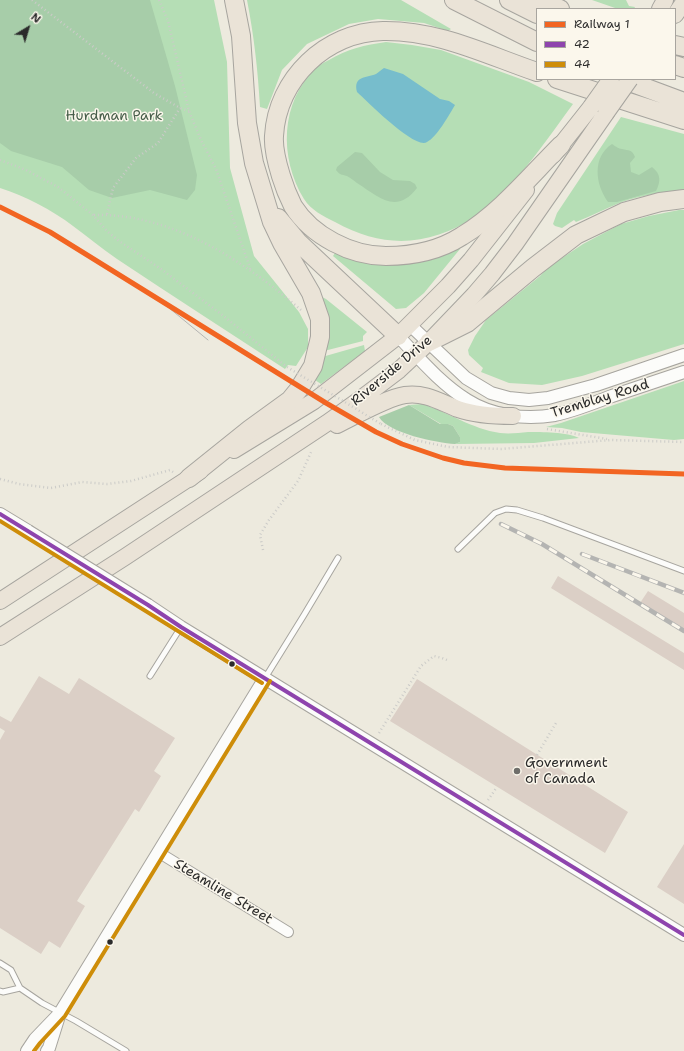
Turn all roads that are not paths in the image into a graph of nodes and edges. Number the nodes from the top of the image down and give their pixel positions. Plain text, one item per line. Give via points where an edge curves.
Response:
1 (234, 0) edge
2 (454, 0) edge
3 (509, 0) edge
4 (533, 0) edge
5 (684, 2) edge
6 (557, 8) edge
7 (536, 14) edge
8 (676, 14) edge
9 (536, 41) edge
10 (536, 72) edge
11 (560, 80) edge
12 (610, 80) edge
13 (625, 80) edge
14 (629, 80) edge
15 (684, 102) edge
16 (684, 120) edge
17 (561, 145) junction
18 (684, 199) edge
19 (265, 200) junction
20 (404, 331) junction
21 (423, 348) junction
22 (684, 355) edge
23 (684, 372) edge
24 (513, 416) junction
25 (289, 448) junction
26 (182, 475) junction
27 (0, 514) edge
28 (458, 549) dead end
29 (338, 558) dead end
30 (684, 571) edge
31 (0, 602) edge
32 (181, 627) junction
33 (0, 637) edge
34 (150, 676) dead end
35 (265, 678) junction
36 (158, 852) junction
37 (288, 932) dead end
38 (684, 935) edge
39 (0, 963) edge
40 (20, 988) junction
41 (0, 991) edge
42 (60, 1013) junction
43 (27, 1051) edge
44 (47, 1051) edge
45 (126, 1051) edge

1 - 19 highway via 241,36 247,123 254,163
2 - 9 highway
3 - 7 highway
4 - 6 highway
5 - 8 main road
10 - 17 highway via 446,39 421,33 383,30 343,39 323,49 301,69 279,110 274,137 275,153 284,187 304,219 331,240 347,248 380,256 414,254 446,244 485,220
11 - 16 highway
12 - 17 main road, Riverside Drive, bridge
13 - 15 highway
14 - 21 main road, Riverside Drive, bridge via 492,274
17 - 20 main road, Riverside Drive via 471,260
18 - 21 highway via 660,202 624,212 576,235 467,322
19 - 20 highway via 298,242
19 - 26 highway via 282,243 316,306 320,320 317,354 307,378 290,400
20 - 21 street, Tremblay Road
20 - 21 street, Tremblay Road
20 - 26 main road, Riverside Drive via 314,401
21 - 22 street, Tremblay Road via 491,393 529,400 568,393
21 - 24 street, Tremblay Road via 444,383 468,401 495,413
21 - 25 main road, Riverside Drive via 362,398
23 - 24 street, Tremblay Road via 556,415
24 - 25 main road via 494,416 459,409 429,397 405,395
25 - 33 main road, Riverside Drive
26 - 31 main road, Riverside Drive
27 - 32 street, bridge
28 - 30 lane via 495,513 506,509 517,510
29 - 35 lane
32 - 34 lane
32 - 35 street
35 - 36 street
35 - 38 street
36 - 37 street, Steamline Street
36 - 42 street
39 - 40 lane via 11,970
40 - 41 lane
40 - 42 lane
42 - 43 street
42 - 44 street
42 - 45 lane

